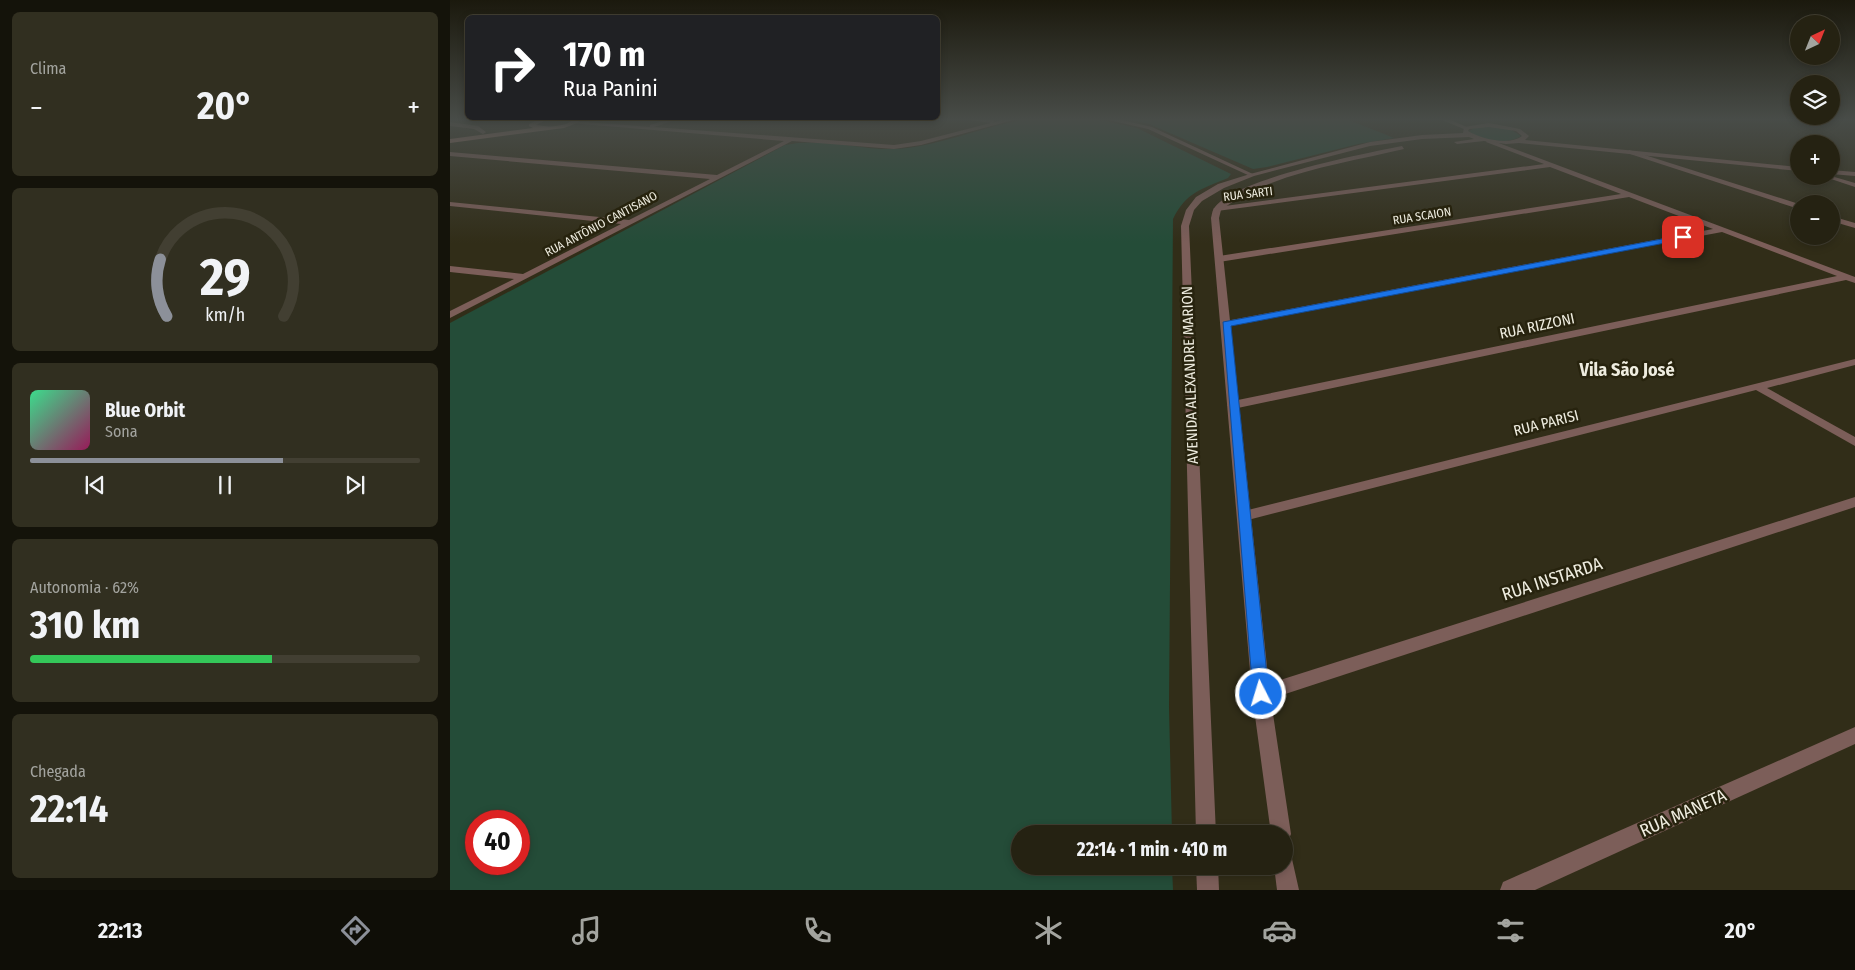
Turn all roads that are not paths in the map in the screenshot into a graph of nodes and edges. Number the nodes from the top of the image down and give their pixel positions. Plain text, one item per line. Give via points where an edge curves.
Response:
1 (514, 160) edge
2 (751, 160) edge
3 (1218, 160) edge
4 (1311, 160) edge
5 (1347, 160) edge
6 (1535, 160) edge
7 (1652, 160) edge
8 (1709, 160) edge
9 (1840, 165) edge
10 (1550, 166) junction
11 (1855, 166) edge
12 (1790, 167) edge
13 (1840, 173) edge
14 (1855, 174) edge
15 (1252, 175) junction
16 (716, 177) junction
17 (1840, 180) edge
18 (1855, 185) edge
19 (1628, 195) junction
20 (450, 204) edge
21 (1790, 204) edge
22 (1218, 209) junction
23 (1840, 221) edge
24 (630, 222) junction
25 (1855, 226) edge
26 (1721, 230) junction
27 (1220, 259) junction
28 (450, 268) edge
29 (525, 277) junction
30 (1851, 279) edge
31 (450, 315) edge
32 (1226, 324) junction
33 (1855, 362) edge
34 (1758, 387) junction
35 (1234, 405) junction
36 (1855, 442) edge
37 (1855, 502) edge
38 (1244, 516) junction
39 (1261, 694) junction
40 (1855, 735) edge
41 (1206, 825) edge
42 (1279, 825) edge
43 (1207, 875) edge
44 (1286, 875) edge
45 (1208, 890) edge
46 (1288, 890) edge
47 (1511, 890) edge

1 - 16 street
2 - 16 street, RUA ANTÔNIO CANTISANO
3 - 15 street
4 - 15 street, AVENIDA ALEXANDRE MARION
5 - 22 street via 1265,182 1234,196
6 - 10 street
7 - 21 street
8 - 12 street
9 - 11 street
10 - 19 street
10 - 22 street, RUA SARTI
13 - 14 street
15 - 41 street, AVENIDA ALEXANDRE MARION via 1199,199 1190,210 1185,226
16 - 24 street, RUA ANTÔNIO CANTISANO
17 - 18 street
19 - 26 street
19 - 27 street, RUA SCAION
20 - 24 street
22 - 27 street via 1215,218
23 - 25 street
24 - 29 street, RUA ANTÔNIO CANTISANO
26 - 30 street
26 - 32 street
27 - 32 street
28 - 29 street
29 - 31 street, RUA ANTÔNIO CANTISANO
30 - 35 street, RUA RIZZONI
32 - 35 street
33 - 34 street, RUA PARISI
34 - 36 street
34 - 38 street, RUA PARISI
35 - 38 street
37 - 39 street, RUA INSTARDA
38 - 39 street
39 - 42 street
40 - 47 street, RUA MANETA
43 - 45 street
44 - 46 street

